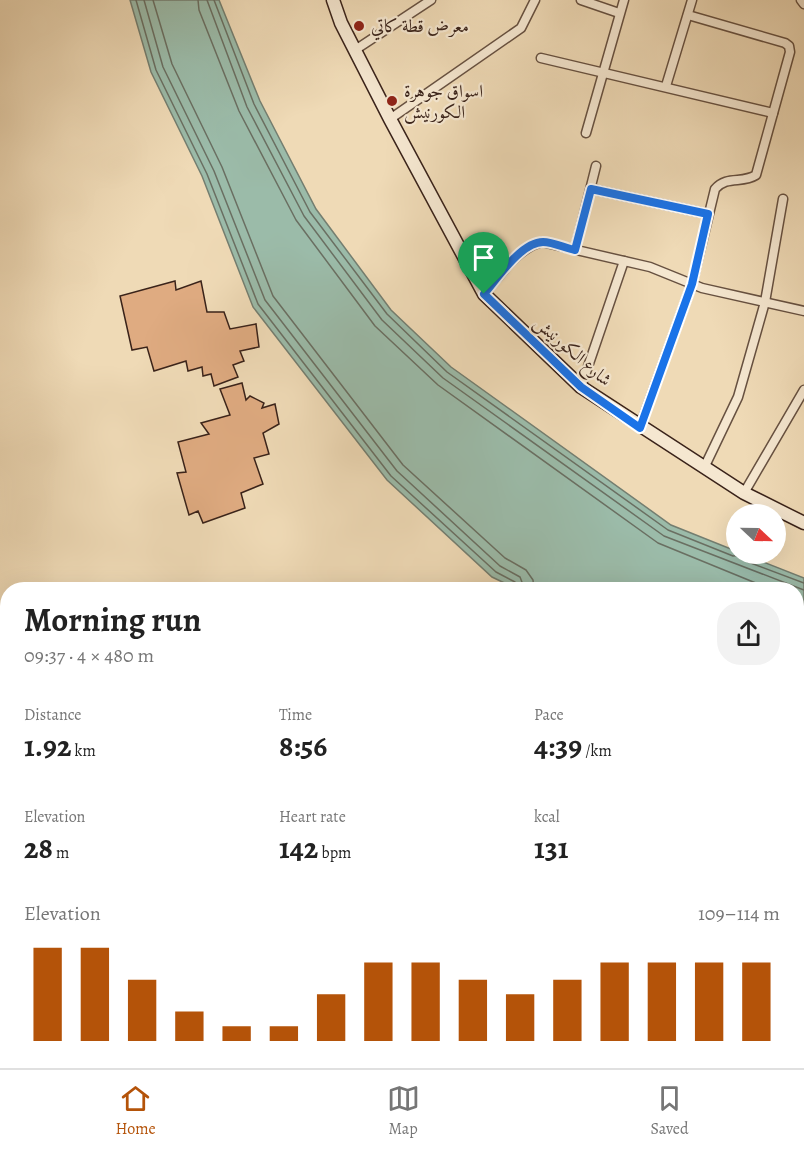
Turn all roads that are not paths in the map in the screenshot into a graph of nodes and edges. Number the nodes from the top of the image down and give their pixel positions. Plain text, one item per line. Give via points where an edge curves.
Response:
1 (333, 0) edge
2 (431, 0) edge
3 (535, 0) edge
4 (581, 0) edge
5 (624, 0) edge
6 (692, 0) edge
7 (801, 0) edge
8 (804, 4) edge
9 (619, 13) junction
10 (688, 15) junction
11 (355, 50) junction
12 (541, 58) dead end
13 (603, 71) junction
14 (666, 86) junction
15 (773, 113) junction
16 (390, 119) junction
17 (586, 133) dead end
18 (596, 166) dead end
19 (591, 189) junction
20 (783, 199) dead end
21 (708, 214) junction
22 (575, 250) junction
23 (624, 261) junction
24 (692, 284) junction
25 (484, 294) junction
26 (765, 302) junction
27 (804, 311) edge
28 (581, 387) junction
29 (804, 390) edge
30 (640, 428) junction
31 (704, 468) junction
32 (744, 493) junction
33 (804, 523) edge

1 - 11 street, شارع الكورنيش
2 - 11 street
3 - 16 street via 521,28
4 - 9 street
5 - 9 street
6 - 10 street
7 - 8 street
9 - 13 street
10 - 14 street
10 - 15 street via 789,46
11 - 16 street, شارع الكورنيش
12 - 13 street
13 - 14 street
13 - 17 street
14 - 15 street
15 - 21 street via 756,175 720,183
16 - 25 street, شارع الكورنيش
18 - 19 street
19 - 21 street
19 - 22 street
20 - 26 street
21 - 24 street
22 - 23 street
22 - 25 street via 542,242 531,245
23 - 24 street
23 - 28 street
24 - 26 street
24 - 30 street
25 - 28 street, شارع الكورنيش
26 - 27 street
26 - 31 street via 738,397
28 - 30 street, شارع الكورنيش
29 - 32 street
30 - 31 street, شارع الكورنيش
31 - 32 street, شارع الكورنيش
32 - 33 street, شارع الكورنيش

